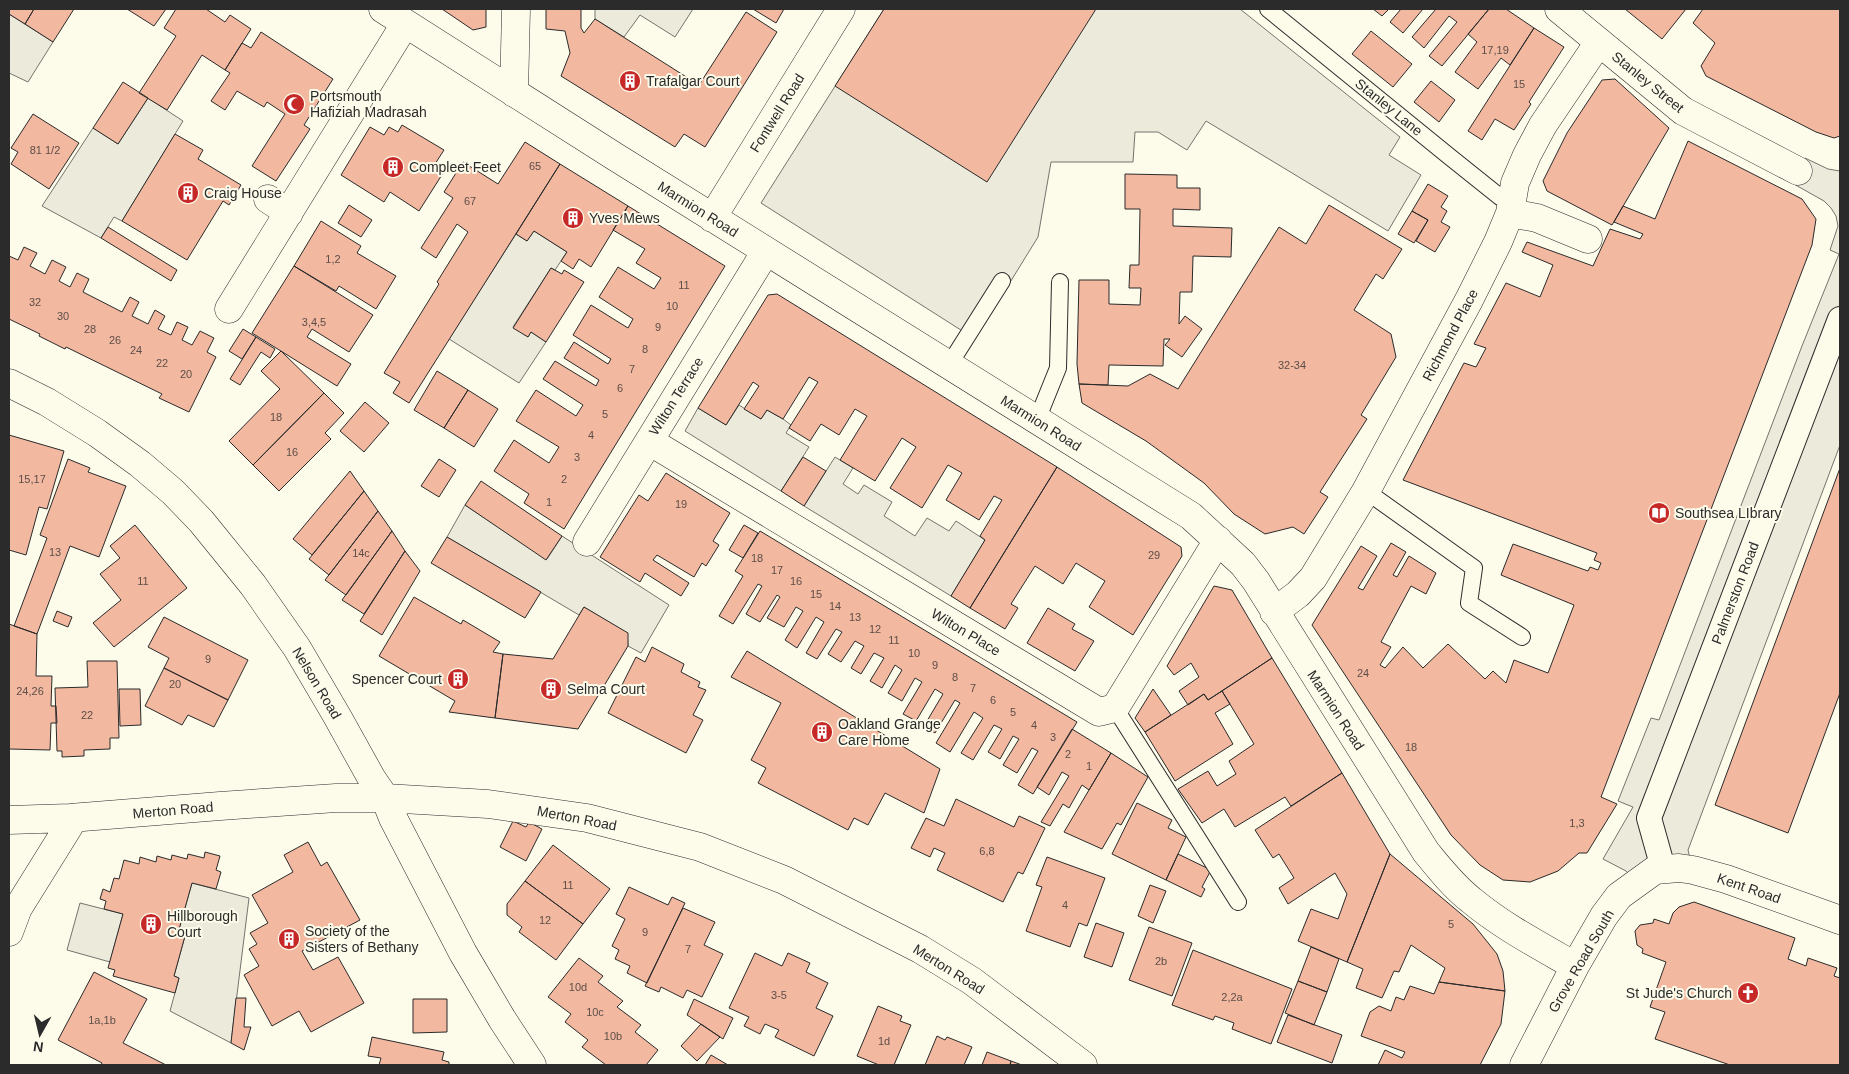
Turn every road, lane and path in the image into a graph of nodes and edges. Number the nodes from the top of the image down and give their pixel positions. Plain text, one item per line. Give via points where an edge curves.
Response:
1 (516, 9) edge
2 (841, 9) edge
3 (1268, 9) edge
4 (1559, 9) edge
5 (394, 16) edge
6 (1600, 42) junction
7 (514, 93) junction
8 (1798, 171) dead end
9 (1510, 208) junction
10 (712, 218) junction
11 (1588, 239) dead end
12 (766, 251) junction
13 (1002, 281) dead end
14 (1060, 282) dead end
15 (229, 309) dead end
16 (1840, 319) edge
17 (949, 365) junction
18 (9, 383) edge
19 (1037, 420) junction
20 (649, 441) junction
21 (1366, 491) junction
22 (1218, 540) junction
23 (587, 542) dead end
24 (1274, 612) junction
25 (1522, 637) dead end
26 (1115, 708) junction
27 (385, 798) junction
28 (74, 818) junction
29 (9, 820) edge
30 (1659, 869) junction
31 (1238, 902) dead end
32 (1840, 920) edge
33 (9, 932) edge
34 (1575, 966) junction
35 (532, 1065) edge
36 (1083, 1065) edge
37 (1524, 1065) edge

1 - 7 street
2 - 10 street, Fontwell Road
3 - 9 lane, Stanley Lane
4 - 6 street, Stanley Street
5 - 7 street, Marmion Road
5 - 15 street via 278,206
6 - 8 street, Stanley Street via 1683,111
6 - 9 street, Richmond Place via 1526,155
7 - 10 street, Marmion Road
9 - 11 street
9 - 21 street, Richmond Place via 1498,242 1469,300
10 - 12 street, Marmion Road
12 - 17 street, Marmion Road
12 - 20 street, Wilton Terrace
13 - 17 lane
14 - 19 lane via 1058,368
16 - 30 street, Palmerston Road via 1649,818
17 - 19 street, Marmion Road
18 - 27 street, Nelson Road via 97,433 140,464 201,521 275,616
19 - 22 street, Marmion Road via 1191,516
20 - 23 street, Wilton Terrace
20 - 26 street, Wilton Place via 1099,712
21 - 24 street, Richmond Place via 1313,578
21 - 25 lane via 1474,568 1469,603
22 - 24 street, Marmion Road via 1243,564
22 - 26 street
24 - 34 street, Marmion Road via 1441,871 1469,900
26 - 31 lane
27 - 28 street, Merton Road via 336,798
27 - 35 street, Nelson Road via 463,953
27 - 36 street, Merton Road via 488,804 587,818 669,838 740,862 784,880 920,949 972,981
28 - 29 street, Merton Road
28 - 33 street via 18,908
30 - 32 street, Kent Road via 1693,870 1726,879
30 - 34 street, Grove Road South via 1619,896
34 - 37 street, Grove Road South

